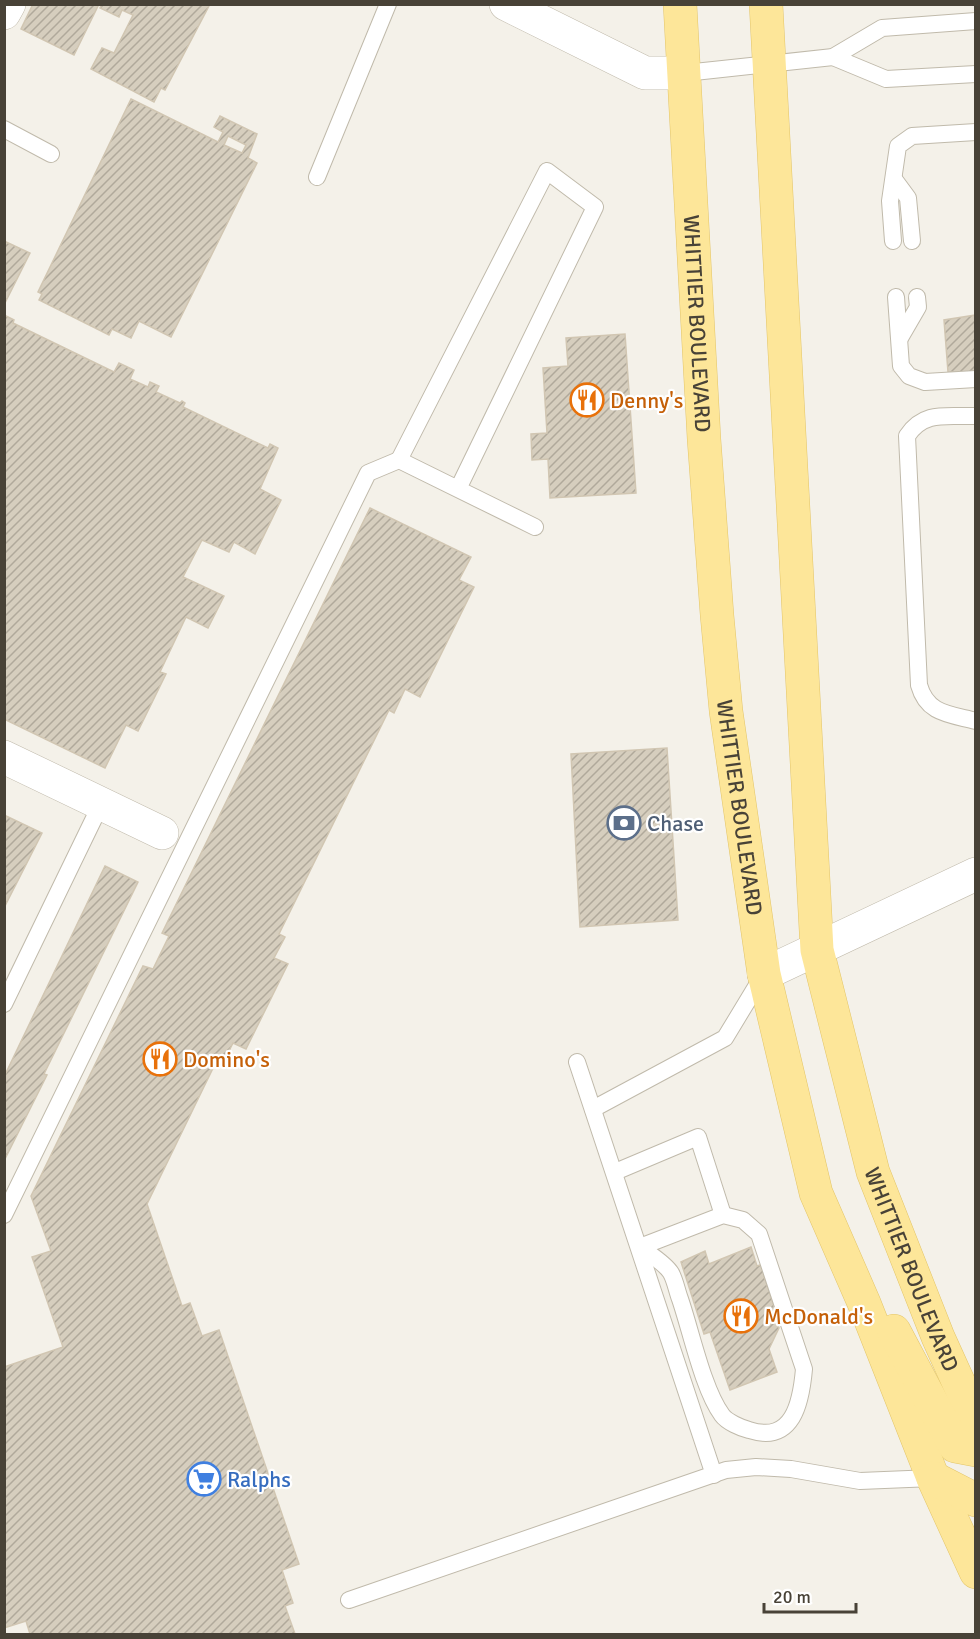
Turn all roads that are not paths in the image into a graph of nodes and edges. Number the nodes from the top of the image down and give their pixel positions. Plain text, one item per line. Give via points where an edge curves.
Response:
1 (9, 4) edge
2 (388, 4) edge
3 (680, 4) edge
4 (766, 4) edge
5 (510, 5) edge
6 (4, 13) edge
7 (975, 21) edge
8 (833, 57) junction
9 (769, 65) junction
10 (685, 73) junction
11 (975, 74) edge
12 (4, 129) edge
13 (975, 132) edge
14 (51, 154) dead end
15 (317, 177) dead end
16 (894, 179) junction
17 (893, 241) dead end
18 (912, 241) dead end
19 (896, 297) dead end
20 (917, 297) dead end
21 (900, 338) junction
22 (975, 379) edge
23 (975, 416) edge
24 (399, 460) junction
25 (458, 489) junction
26 (535, 527) dead end
27 (975, 721) edge
28 (4, 757) edge
29 (101, 804) junction
30 (162, 833) dead end
31 (975, 874) edge
32 (817, 950) junction
33 (764, 974) junction
34 (4, 1004) edge
35 (577, 1062) dead end
36 (593, 1109) junction
37 (615, 1172) junction
38 (4, 1215) edge
39 (723, 1215) junction
40 (640, 1246) junction
41 (864, 1303) junction
42 (975, 1421) edge
43 (975, 1450) edge
44 (714, 1475) junction
45 (933, 1478) junction
46 (975, 1500) edge
47 (975, 1572) edge
48 (349, 1600) dead end

1 - 6 street
2 - 15 lane
3 - 10 main road, WHITTIER BOULEVARD
4 - 9 main road, WHITTIER BOULEVARD
5 - 10 street via 645,73
7 - 8 lane via 882,28
8 - 9 lane
8 - 11 lane via 886,79
9 - 10 lane
9 - 32 main road, WHITTIER BOULEVARD
10 - 33 main road, WHITTIER BOULEVARD via 717,615 728,723
12 - 14 lane
13 - 16 lane via 912,136 898,146
16 - 17 lane via 890,201
16 - 18 lane via 908,198
19 - 21 lane
20 - 21 lane via 918,307
21 - 22 lane via 901,366 909,376 925,382
23 - 27 lane via 925,417 907,436 919,685 923,700 936,710
24 - 25 lane
24 - 25 lane via 547,171 595,207
24 - 38 lane via 368,473
25 - 26 lane
28 - 29 street
29 - 30 street
29 - 34 lane
31 - 32 street
32 - 33 street
32 - 42 main road, WHITTIER BOULEVARD via 873,1172
33 - 36 lane via 726,1038
33 - 41 main road, WHITTIER BOULEVARD via 816,1193
35 - 36 lane
36 - 37 lane
37 - 39 lane via 698,1137
37 - 40 lane
39 - 40 lane
39 - 40 lane via 742,1220 759,1234 804,1369 792,1419 774,1433 741,1428 723,1416 710,1390 670,1272
40 - 44 lane
41 - 43 main road via 899,1335 932,1406 956,1446
41 - 45 main road, WHITTIER BOULEVARD
44 - 45 lane via 756,1467 860,1481
44 - 48 lane
45 - 46 main road
45 - 47 main road, WHITTIER BOULEVARD

